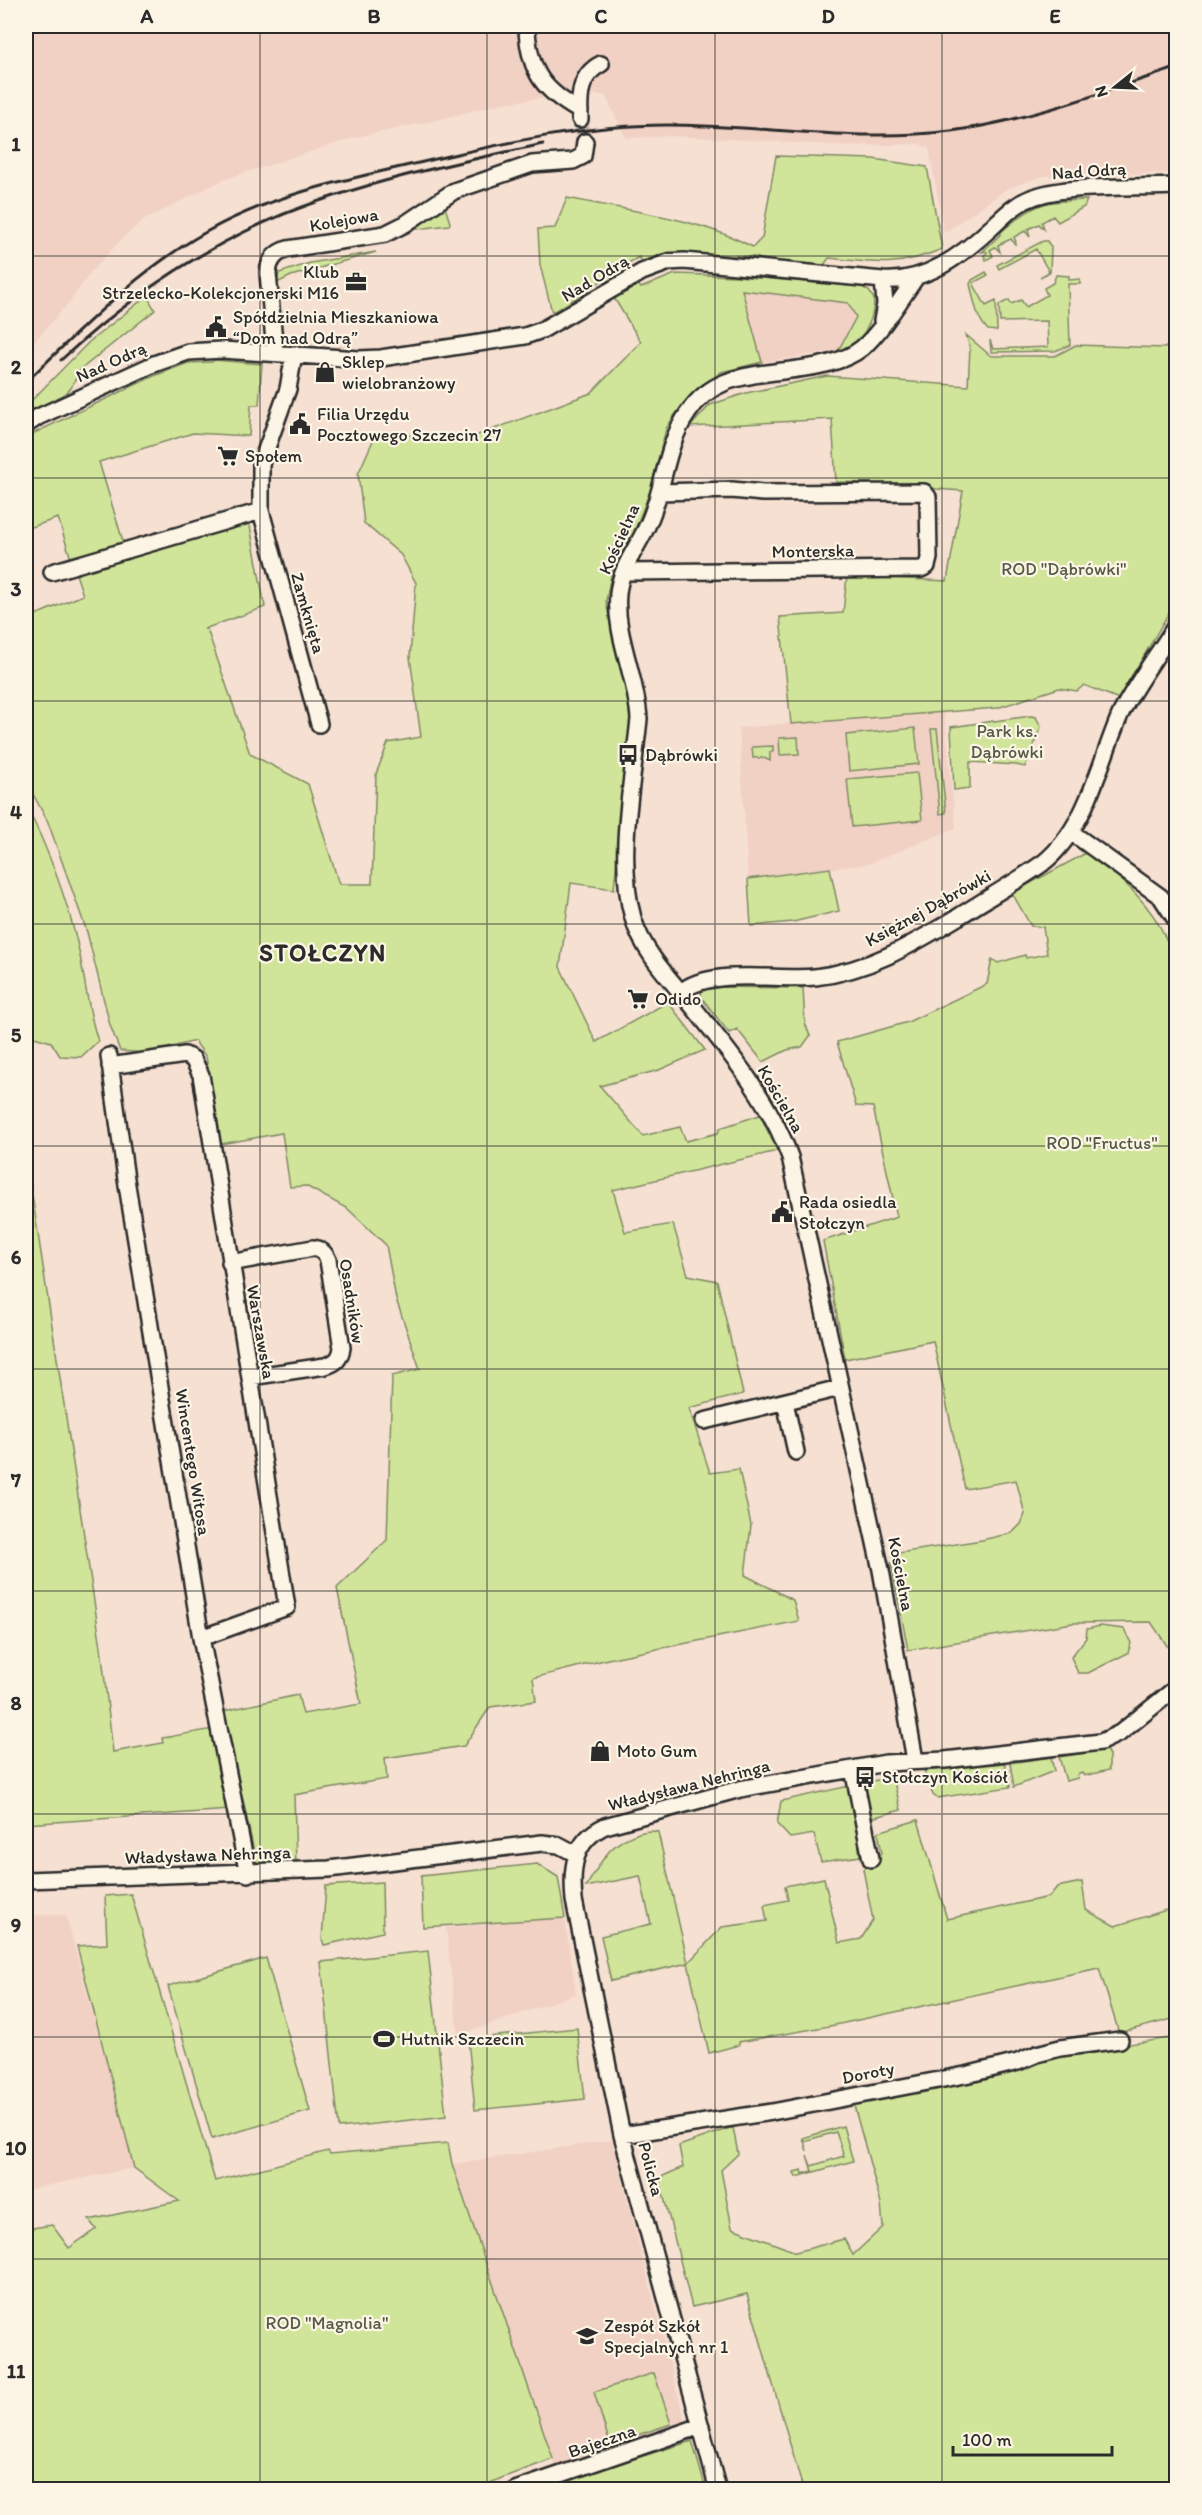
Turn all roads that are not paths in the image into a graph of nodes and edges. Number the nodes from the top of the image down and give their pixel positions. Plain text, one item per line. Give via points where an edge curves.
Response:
1 (526, 31) dead end
2 (601, 64) dead end
3 (585, 142) dead end
4 (1176, 186) edge
5 (918, 276) junction
6 (883, 280) junction
7 (880, 326) junction
8 (275, 353) junction
9 (294, 354) junction
10 (26, 425) edge
11 (660, 492) junction
12 (924, 492) joint
13 (261, 511) junction
14 (52, 572) dead end
15 (624, 572) junction
16 (1176, 625) edge
17 (319, 724) dead end
18 (1071, 832) junction
19 (1176, 920) edge
20 (681, 992) junction
21 (109, 1061) joint
22 (230, 1263) junction
23 (249, 1377) junction
24 (840, 1388) junction
25 (784, 1402) junction
26 (704, 1421) dead end
27 (796, 1452) dead end
28 (201, 1638) junction
29 (1176, 1688) edge
30 (915, 1760) junction
31 (853, 1769) junction
32 (576, 1854) junction
33 (871, 1859) dead end
34 (248, 1874) junction
35 (26, 1880) edge
36 (1120, 2040) dead end
37 (622, 2135) junction
38 (701, 2426) junction
39 (515, 2490) edge
40 (718, 2490) edge

1 - 2 street via 528,48 543,84 580,115 584,79
3 - 8 street, Kolejowa via 583,156 576,160 540,162 454,191 388,233 279,253 271,261 268,273
4 - 5 street, Nad Odrą via 1035,196 1015,206 962,252
5 - 6 street, Nad Odrą
5 - 7 street, Kościelna
6 - 7 street via 885,308
6 - 9 street, Nad Odrą via 669,262 642,272 558,322 525,336 381,358
7 - 11 street, Kościelna via 862,348 842,359 742,377 706,393 688,412 678,431
8 - 9 street, Nad Odrą
8 - 10 street, Nad Odrą via 208,350 176,355
9 - 13 street, Zamknięta via 288,389 261,464
11 - 12 street, Kościelna
11 - 15 street, Kościelna
12 - 15 street, Monterska via 928,497 929,558 927,566 921,568
13 - 14 street
13 - 17 street, Zamknięta
15 - 20 street, Kościelna via 618,612 639,719 626,846 627,893 643,942
16 - 18 street, Księżnej Dąbrówki via 1121,712
18 - 19 street via 1161,897
18 - 20 street, Księżnej Dąbrówki via 1057,853 1032,871 920,939 869,964 810,978 718,979 696,983
20 - 24 street, Kościelna via 729,1052 780,1130 797,1182
21 - 22 street, Warszawska via 185,1055 198,1066
21 - 28 street, Wincentego Witosa
22 - 23 street, Warszawska
22 - 23 street, Osadników via 313,1248 328,1260 341,1357 325,1366
23 - 28 street, Warszawska via 287,1607
24 - 25 street
24 - 30 street, Kościelna via 881,1570
25 - 26 street
25 - 27 street
28 - 34 street, Wincentego Witosa
29 - 30 street, Władysława Nehringa via 1117,1735 1099,1743
30 - 31 street, Władysława Nehringa
31 - 32 street, Władysława Nehringa via 740,1789 609,1825 591,1835
31 - 33 street
32 - 34 street, Władysława Nehringa via 559,1845 542,1843 329,1869
32 - 37 street, Policka via 572,1875 576,1910
34 - 35 street, Władysława Nehringa
36 - 37 street, Doroty via 1060,2048 970,2074 772,2112
37 - 38 street, Policka
38 - 39 street, Bajeczna
38 - 40 street, Policka

